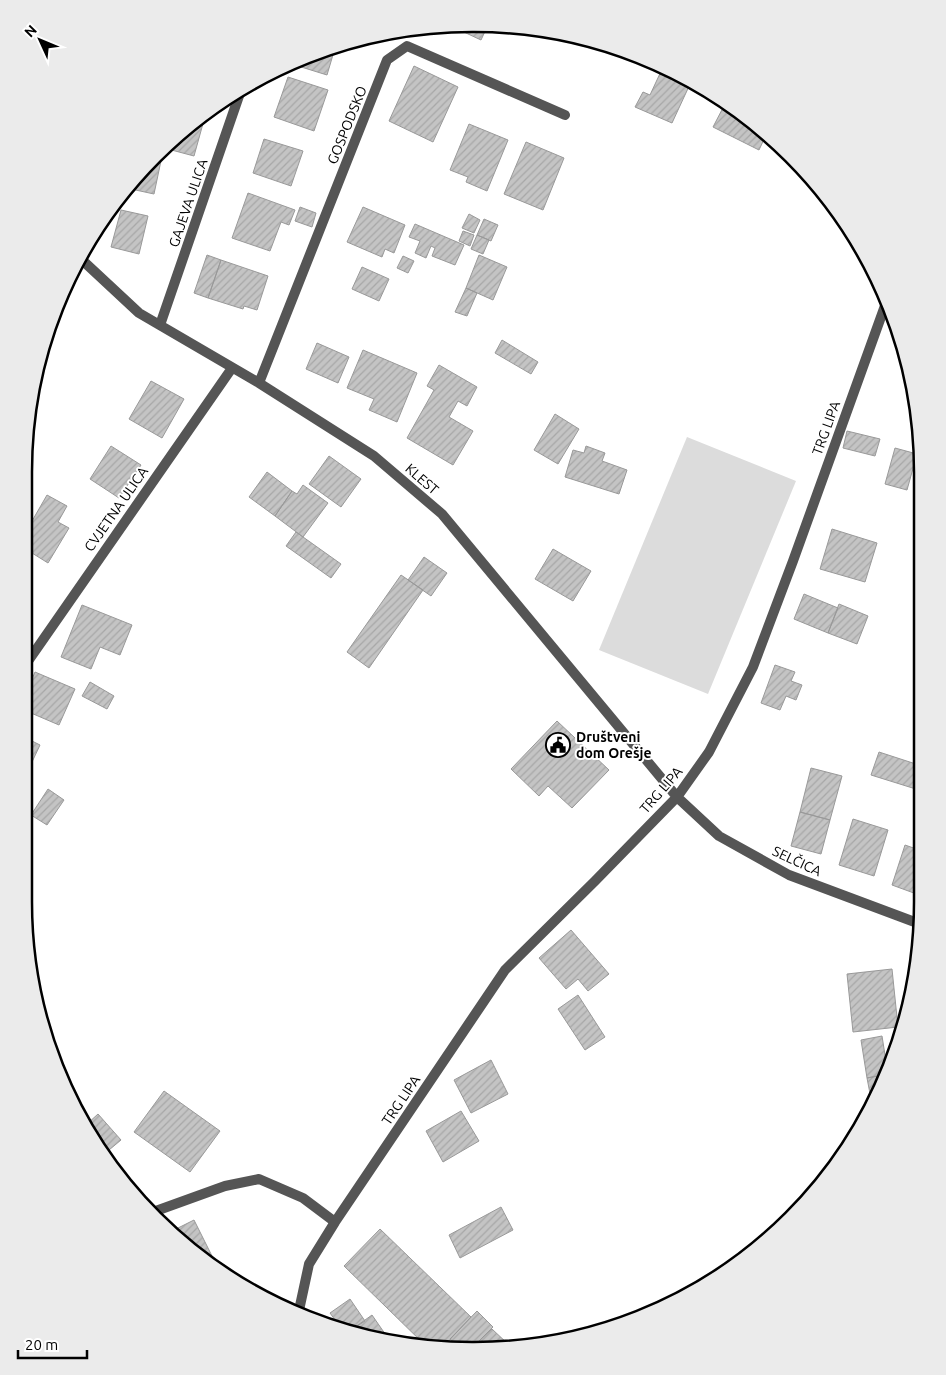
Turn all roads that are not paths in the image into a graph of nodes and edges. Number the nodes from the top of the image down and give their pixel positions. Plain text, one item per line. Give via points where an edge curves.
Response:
1 (237, 102) edge
2 (564, 115) dead end
3 (86, 264) edge
4 (883, 312) edge
5 (160, 325) junction
6 (232, 368) junction
7 (260, 384) junction
8 (32, 656) edge
9 (677, 797) junction
10 (913, 922) edge
11 (159, 1210) edge
12 (335, 1222) junction
13 (300, 1307) edge

1 - 5 street, GAJEVA ULICA
2 - 7 street, GOSPODSKO via 407,46 387,60
3 - 5 street, KLEST via 139,313
4 - 9 street, TRG LIPA via 753,667 709,752
5 - 6 street, KLEST
6 - 7 street, KLEST
6 - 8 street, CVJETNA ULICA
7 - 9 street, KLEST via 374,456 442,514
9 - 10 street, SELČICA via 719,836 788,875
9 - 12 street, TRG LIPA via 505,970
11 - 12 street via 225,1186 259,1179 303,1198
12 - 13 street, TRG LIPA via 309,1264

